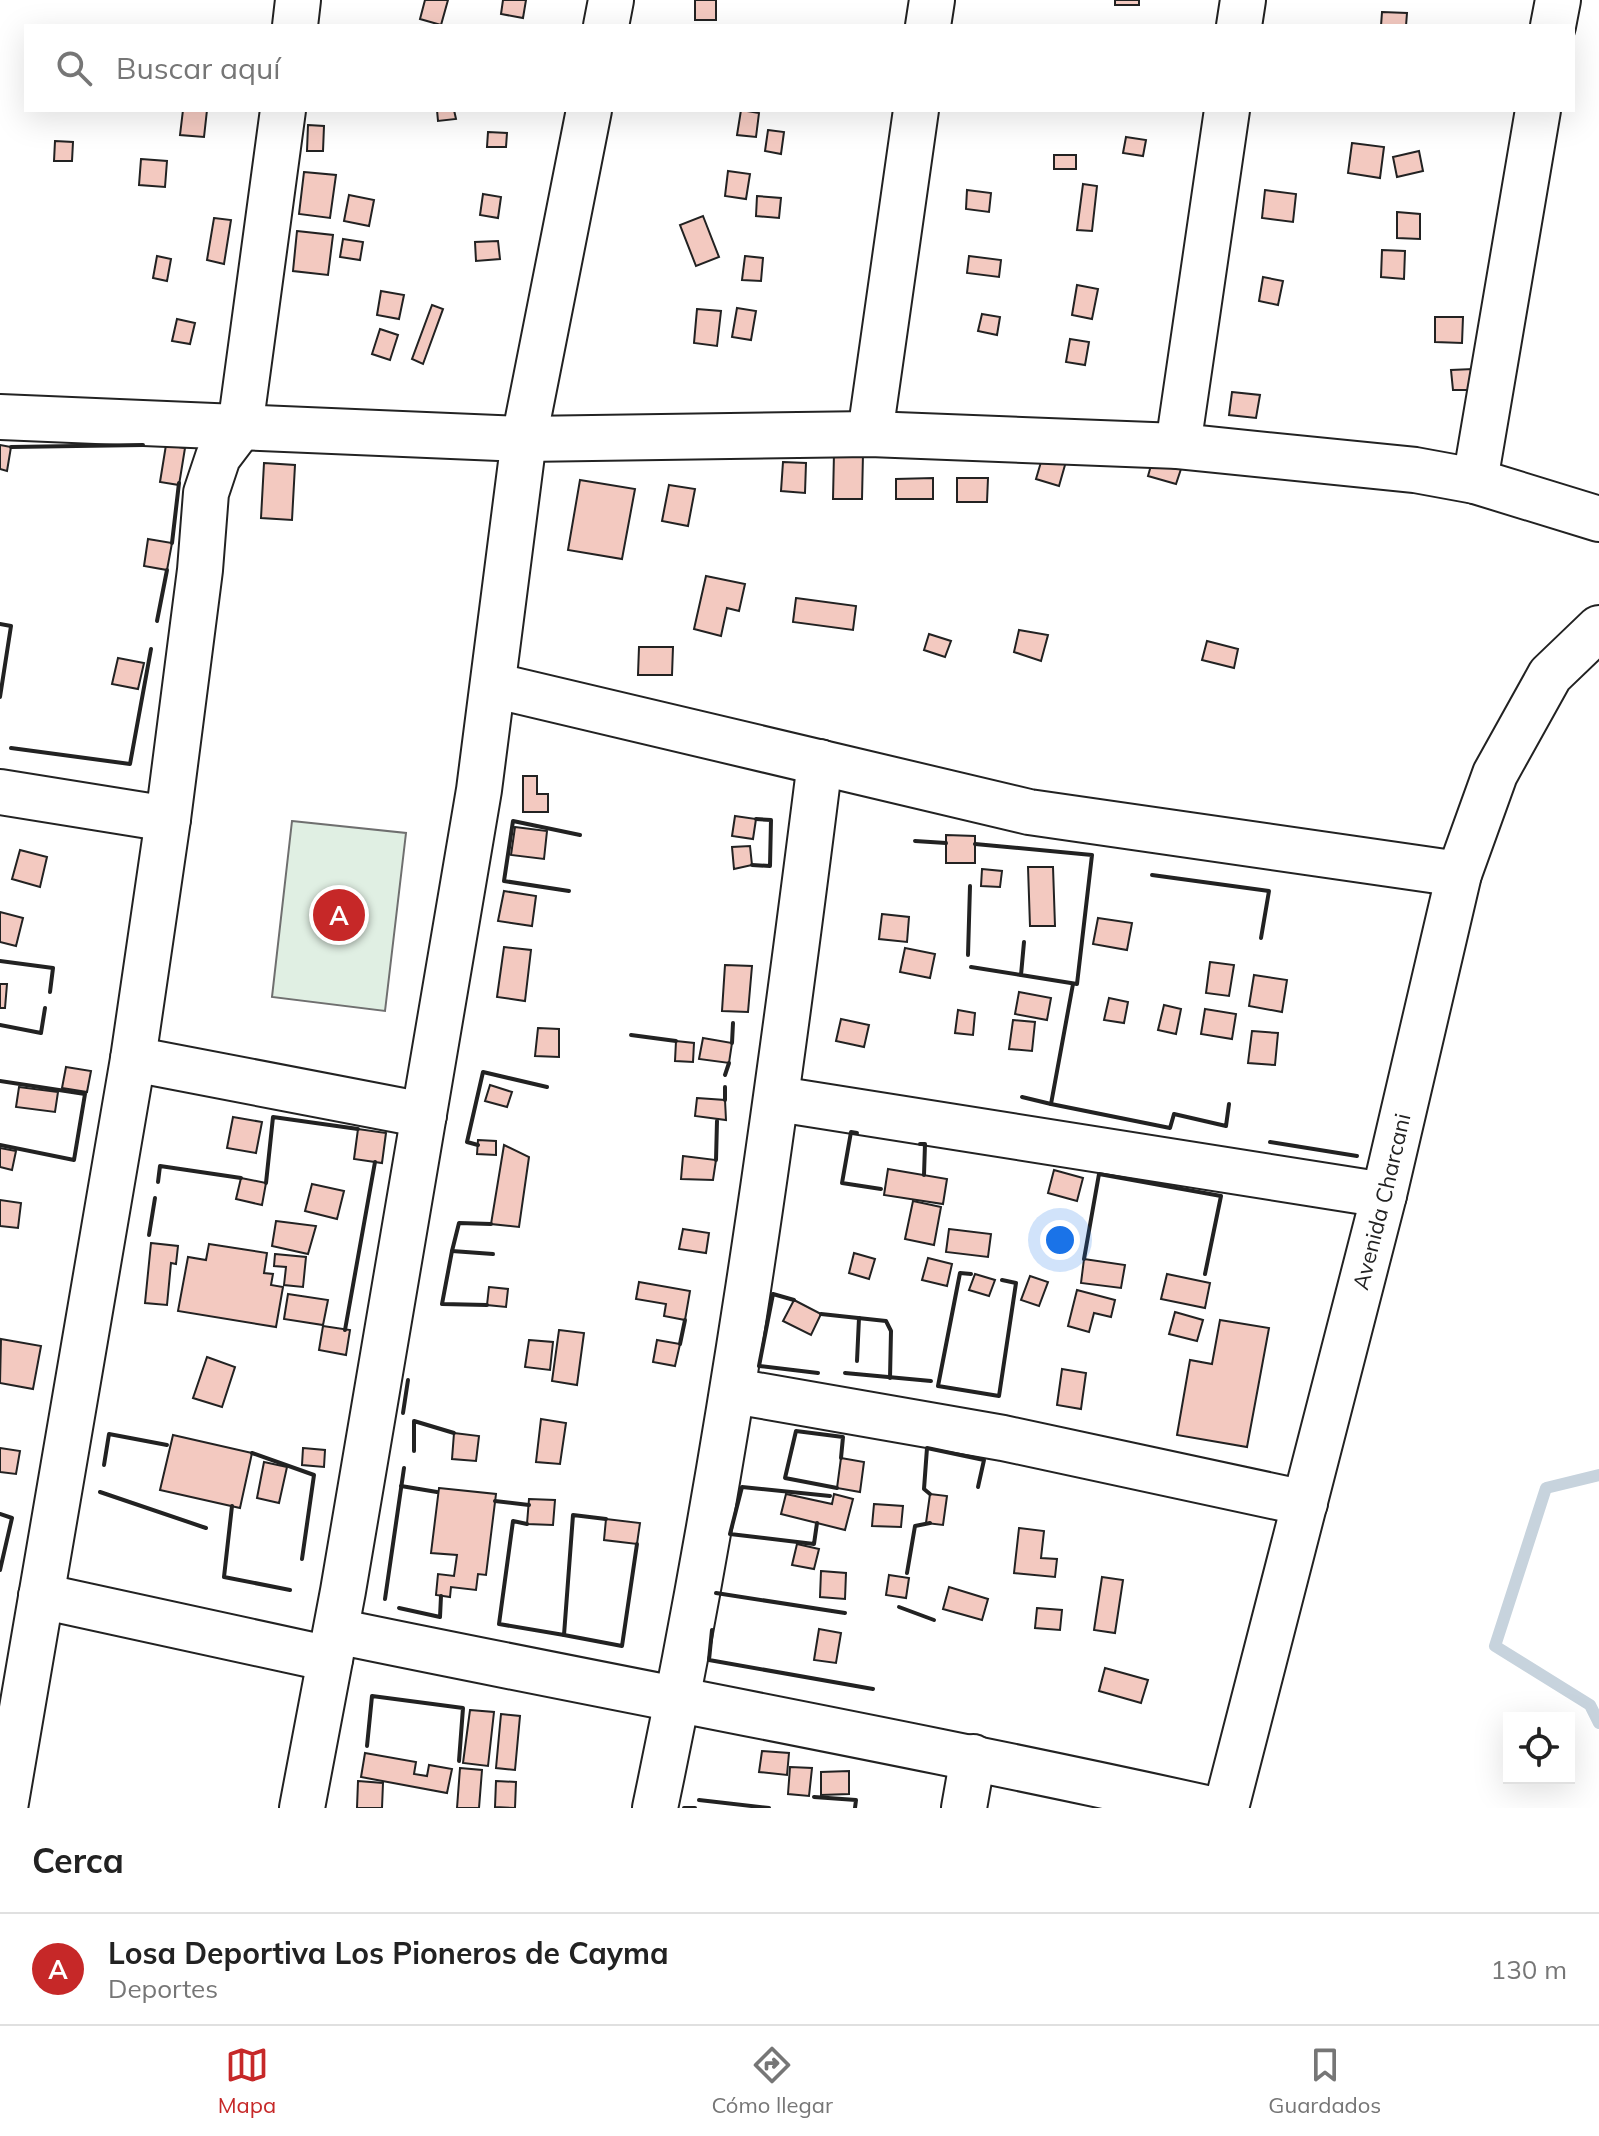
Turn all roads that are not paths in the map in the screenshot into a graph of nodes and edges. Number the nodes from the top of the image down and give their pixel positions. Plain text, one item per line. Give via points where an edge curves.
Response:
1 (298, 0) edge
2 (611, 0) edge
3 (932, 0) edge
4 (1243, 0) edge
5 (1558, 0) edge
6 (295, 24) edge
7 (606, 24) edge
8 (928, 24) edge
9 (1239, 24) edge
10 (1553, 24) edge
11 (283, 112) edge
12 (589, 112) edge
13 (916, 112) edge
14 (1227, 112) edge
15 (1538, 112) edge
16 (0, 417) edge
17 (240, 428) junction
18 (870, 434) junction
19 (524, 439) junction
20 (1178, 446) junction
21 (1475, 481) junction
22 (1599, 519) edge
23 (1599, 628) edge
24 (493, 685) junction
25 (820, 762) junction
26 (0, 792) edge
27 (168, 819) junction
28 (1459, 874) junction
29 (133, 1059) junction
30 (778, 1099) junction
31 (424, 1115) junction
32 (1384, 1195) junction
33 (734, 1391) junction
34 (1305, 1503) junction
35 (41, 1596) junction
36 (333, 1645) junction
37 (677, 1702) junction
38 (973, 1757) junction
39 (5, 1808) edge
40 (302, 1808) edge
41 (655, 1808) edge
42 (964, 1808) edge
43 (1206, 1808) edge
44 (1226, 1808) edge

1 - 6 street
2 - 7 street
3 - 8 street
4 - 9 street
5 - 10 street
11 - 17 street
12 - 19 street
13 - 18 street
14 - 20 street
15 - 21 street
16 - 17 street
17 - 19 street
17 - 27 street via 218,457 206,493
18 - 19 street
18 - 20 street
19 - 24 street
20 - 21 street
21 - 22 street
23 - 28 street, Avenida Charcani via 1550,675 1495,774
24 - 25 street
24 - 31 street
25 - 28 street via 1029,812
25 - 30 street
26 - 27 street
27 - 29 street
28 - 32 street, Avenida Charcani
29 - 31 street
29 - 35 street
30 - 32 street
30 - 33 street
31 - 36 street
32 - 34 street, Avenida Charcani
33 - 34 street via 1003,1438
33 - 37 street
34 - 44 street, Avenida Charcani
35 - 36 street
35 - 39 street
36 - 37 street
36 - 40 street
37 - 38 street
37 - 41 street
38 - 42 street
38 - 43 street

